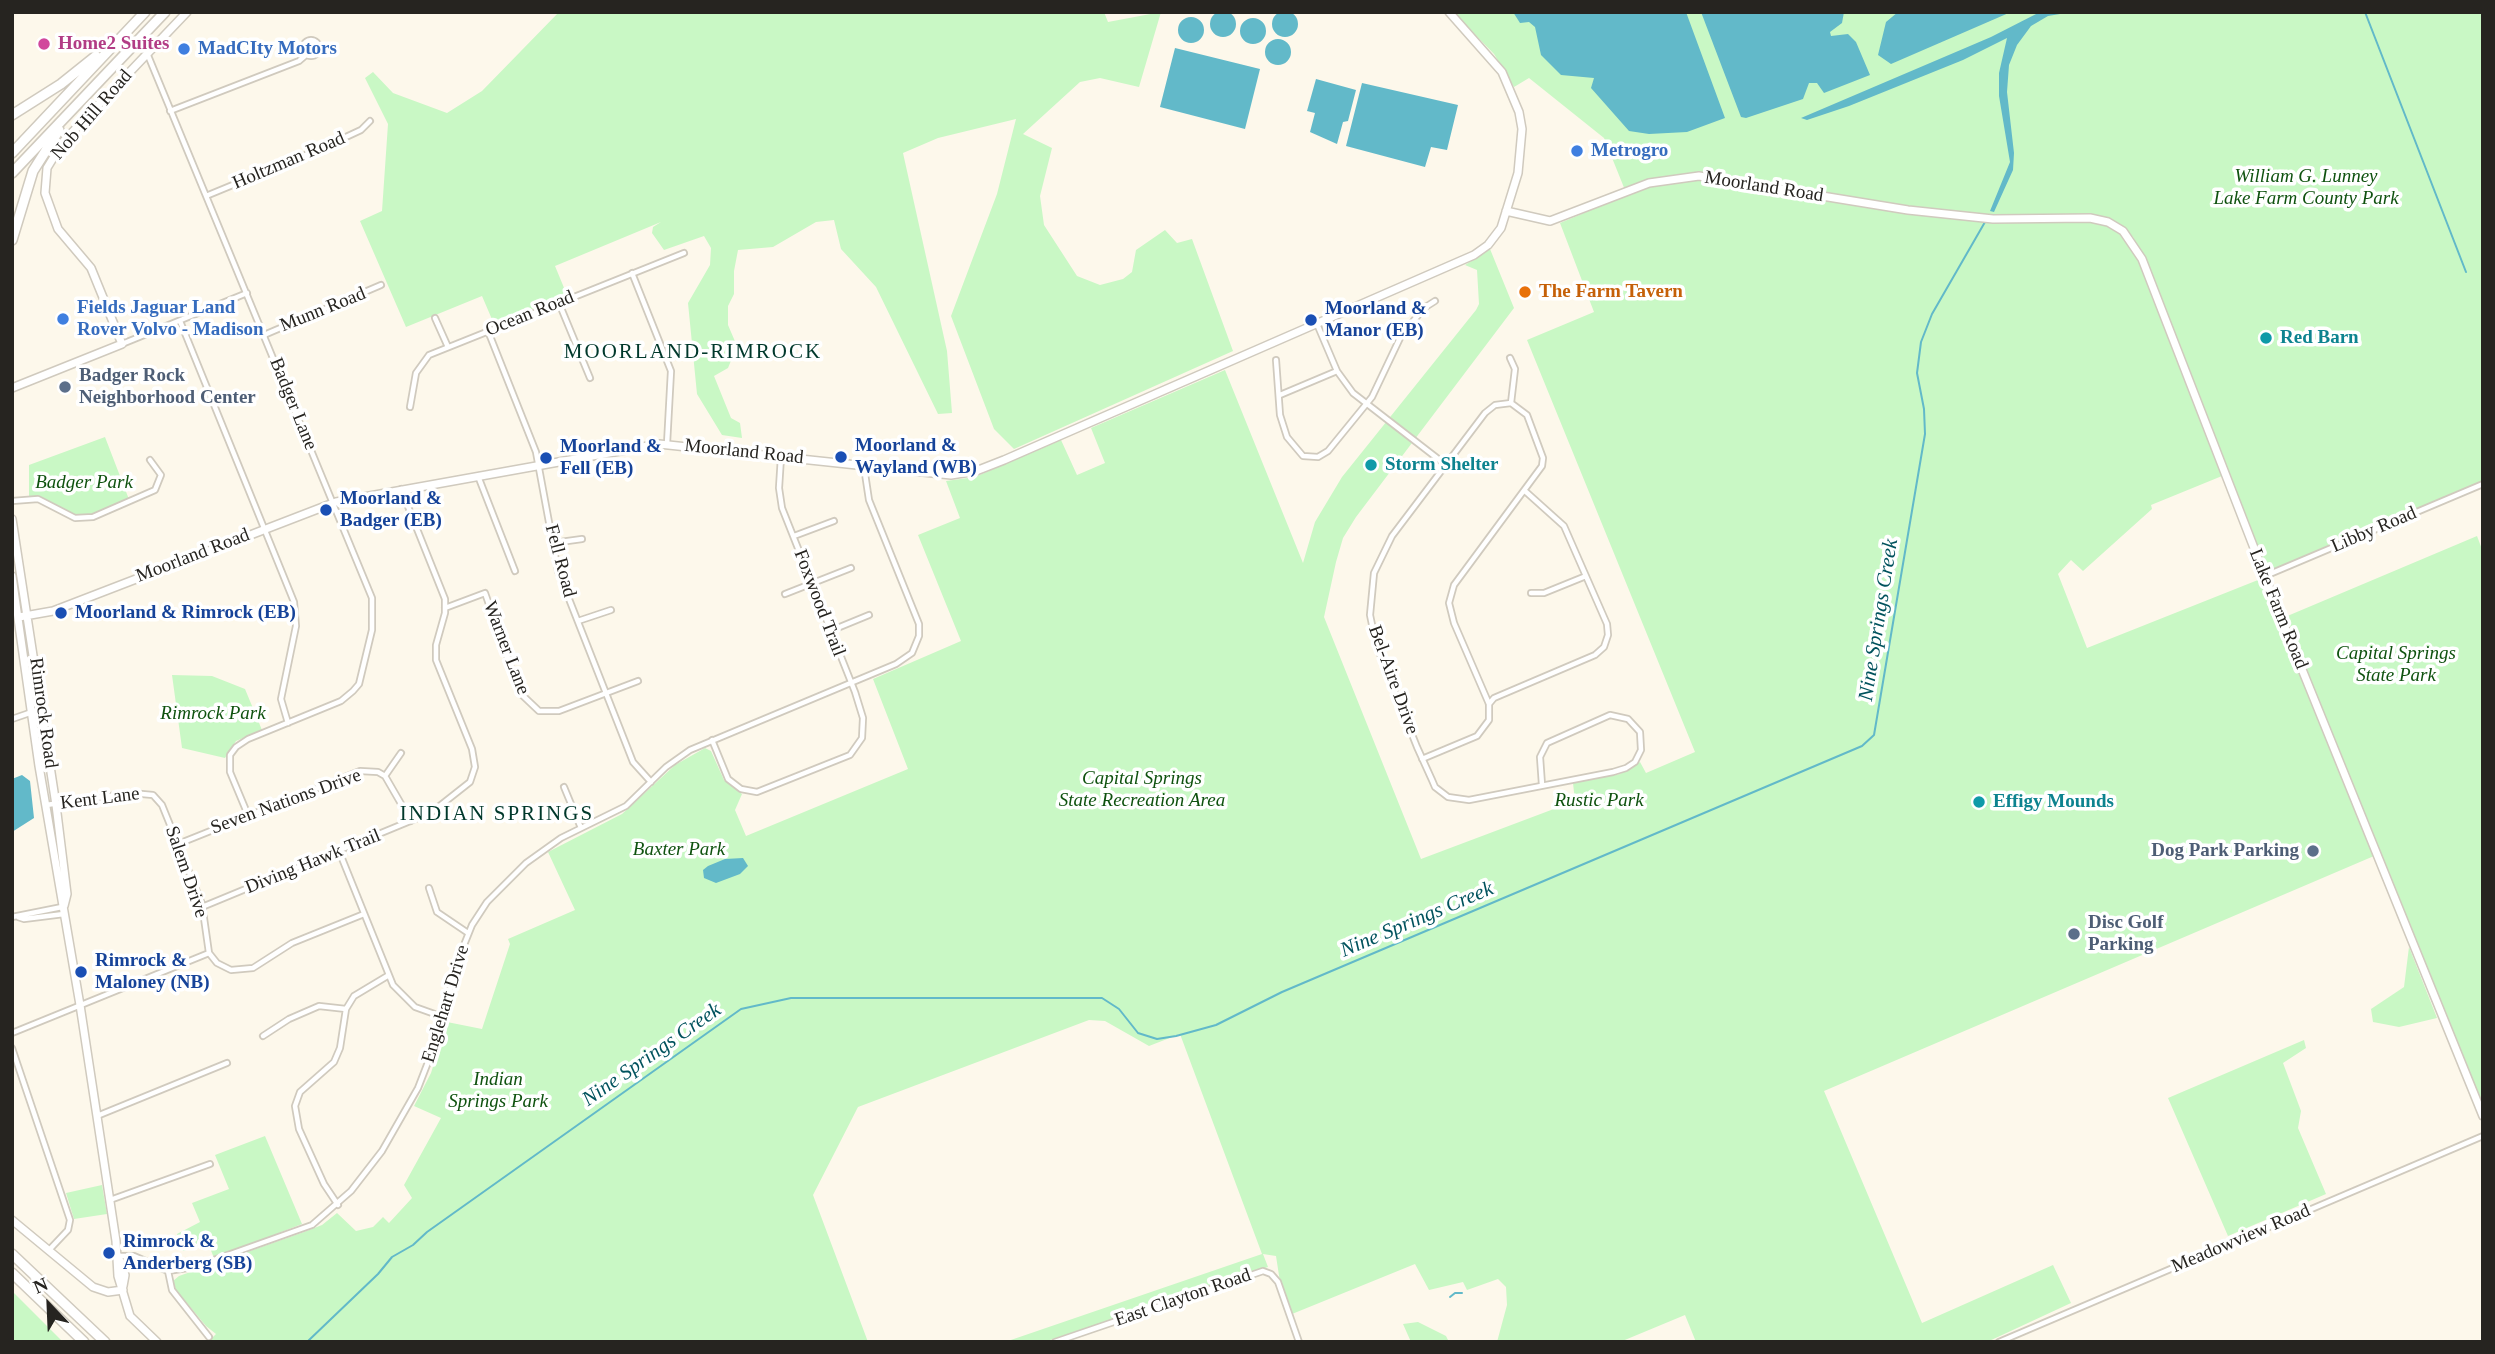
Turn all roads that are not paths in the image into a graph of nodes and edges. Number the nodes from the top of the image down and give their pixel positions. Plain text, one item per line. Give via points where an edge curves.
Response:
1 (144, 12) edge
2 (165, 12) edge
3 (187, 12) edge
4 (1449, 12) edge
5 (147, 54) junction
6 (306, 55) dead end
7 (76, 106) junction
8 (170, 111) junction
9 (12, 115) edge
10 (370, 121) dead end
11 (12, 153) edge
12 (12, 173) edge
13 (206, 196) junction
14 (1506, 211) junction
15 (1988, 218) joint
16 (12, 240) edge
17 (684, 253) dead end
18 (632, 273) junction
19 (381, 285) dead end
20 (247, 293) junction
21 (1435, 301) dead end
22 (559, 303) junction
23 (435, 318) dead end
24 (180, 321) junction
25 (1317, 324) junction
26 (488, 331) junction
27 (264, 335) junction
28 (122, 344) junction
29 (448, 347) junction
30 (1510, 358) dead end
31 (1276, 360) dead end
32 (1337, 370) junction
33 (590, 379) dead end
34 (12, 388) edge
35 (1280, 395) junction
36 (1511, 403) junction
37 (1366, 404) junction
38 (410, 407) dead end
39 (667, 444) junction
40 (781, 456) junction
41 (150, 460) dead end
42 (539, 465) junction
43 (1446, 465) junction
44 (864, 466) junction
45 (478, 475) junction
46 (2483, 484) edge
47 (401, 489) junction
48 (1525, 491) junction
49 (12, 501) edge
50 (334, 502) junction
51 (12, 519) edge
52 (834, 521) dead end
53 (265, 529) junction
54 (794, 536) junction
55 (582, 539) dead end
56 (553, 543) junction
57 (851, 568) dead end
58 (515, 571) dead end
59 (12, 576) edge
60 (1586, 576) junction
61 (2265, 576) junction
62 (811, 583) junction
63 (1531, 593) dead end
64 (785, 594) dead end
65 (445, 608) junction
66 (611, 610) dead end
67 (29, 615) junction
68 (869, 615) dead end
69 (15, 619) edge
70 (578, 621) junction
71 (830, 631) junction
72 (638, 681) dead end
73 (851, 683) junction
74 (606, 694) junction
75 (1489, 704) junction
76 (42, 709) junction
77 (33, 711) junction
78 (12, 719) edge
79 (288, 723) junction
80 (712, 740) junction
81 (401, 753) dead end
82 (1422, 759) junction
83 (385, 776) junction
84 (651, 782) junction
85 (1542, 785) junction
86 (564, 787) dead end
87 (153, 795) joint
88 (46, 805) junction
89 (56, 805) junction
90 (248, 815) junction
91 (411, 821) junction
92 (581, 828) junction
93 (178, 844) junction
94 (339, 851) junction
95 (429, 888) dead end
96 (202, 907) junction
97 (64, 910) junction
98 (364, 914) junction
99 (15, 917) edge
100 (468, 933) junction
101 (209, 953) junction
102 (389, 975) junction
103 (80, 1005) junction
104 (346, 1009) junction
105 (444, 1017) junction
106 (12, 1033) edge
107 (263, 1036) dead end
108 (12, 1048) edge
109 (226, 1063) dead end
110 (2483, 1116) edge
111 (96, 1117) junction
112 (2483, 1136) edge
113 (210, 1164) dead end
114 (109, 1200) junction
115 (338, 1205) junction
116 (12, 1220) edge
117 (50, 1250) junction
118 (12, 1254) edge
119 (118, 1256) junction
120 (168, 1271) junction
121 (12, 1273) edge
122 (123, 1290) junction
123 (209, 1337) dead end
124 (83, 1342) edge
125 (105, 1342) edge
126 (158, 1342) edge
127 (1055, 1342) edge
128 (1299, 1342) edge
129 (1999, 1342) edge

1 - 9 highway via 78,71
1 - 11 highway
2 - 7 highway
3 - 5 street, Nob Hill Road
4 - 14 street via 1502,72 1519,112 1521,157
5 - 8 street, Badger Lane
5 - 28 street, Nob Hill Road via 63,142 50,160 45,181 58,229 91,268
6 - 8 street
7 - 12 highway
7 - 16 highway via 33,171
8 - 13 street, Badger Lane
10 - 13 street, Holtzman Road via 320,149
13 - 20 street, Badger Lane
14 - 15 street, Moorland Road via 1539,221 1554,220 1649,183 1699,176 1879,206
14 - 25 street, Moorland Road via 1488,245 1474,255
15 - 61 street, Lake Farm Road via 2090,218 2108,222 2132,242
17 - 18 street, Ocean Road
18 - 22 street, Ocean Road
18 - 39 street via 670,371
19 - 27 street, Munn Road
20 - 24 street
20 - 27 street, Badger Lane
21 - 37 street via 1401,336
22 - 26 street, Ocean Road
22 - 33 street
23 - 29 street
24 - 28 street
24 - 53 street
25 - 32 street
25 - 44 street, Moorland Road via 976,471 951,475
26 - 29 street, Ocean Road
26 - 42 street, Fell Road
27 - 50 street, Badger Lane
28 - 34 street
29 - 38 street, Ocean Road via 421,364
30 - 36 street via 1515,369
31 - 35 street
32 - 35 street
32 - 37 street
35 - 37 street via 1287,437 1293,448 1311,457 1328,451
36 - 43 street, Bel-Aire Drive via 1495,405 1485,414
36 - 48 street via 1527,415 1543,458
37 - 43 street
39 - 40 street, Moorland Road
39 - 42 street, Moorland Road
40 - 44 street, Moorland Road
40 - 54 street, Foxwood Trail via 779,493
41 - 49 street via 161,475 155,490 93,517 75,518 38,499
42 - 45 street, Moorland Road
42 - 56 street, Fell Road
43 - 82 street, Bel-Aire Drive via 1384,548 1370,595 1374,639
44 - 73 street, Englehart Drive via 869,500 919,624 916,647 905,659
45 - 47 street, Moorland Road
45 - 58 street
46 - 61 street, Libby Road
47 - 50 street, Moorland Road
47 - 65 street via 441,587
48 - 60 street via 1560,522
48 - 75 street via 1450,592 1454,623
50 - 53 street, Moorland Road
50 - 79 street, Badger Lane via 370,591 372,630 354,691
51 - 67 street, Rimrock Road
52 - 54 street
53 - 67 street, Moorland Road via 53,611
53 - 79 street via 297,614 282,684
54 - 62 street, Foxwood Trail
55 - 56 street
56 - 70 street, Fell Road via 558,571
57 - 62 street
59 - 69 street, Rimrock Road
60 - 63 street via 1544,593
60 - 75 street via 1607,624 1604,647
61 - 110 street, Lake Farm Road
62 - 64 street
62 - 71 street, Foxwood Trail
65 - 74 street, Warner Lane via 485,593 520,693 539,710 559,711
65 - 91 street, Diving Hawk Trail via 436,660 475,767 470,782 458,794
66 - 70 street
67 - 69 street, Moorland Road
67 - 76 street, Rimrock Road
68 - 71 street
69 - 77 street, Rimrock Road
70 - 74 street, Fell Road
71 - 73 street, Foxwood Trail
72 - 74 street
73 - 80 street, Englehart Drive
73 - 80 street, Foxwood Trail via 864,726 858,747 831,763 757,792 741,789 728,779
74 - 84 street, Fell Road via 633,762
75 - 82 street via 1487,725 1477,736
76 - 77 street
76 - 89 street, Rimrock Road
77 - 78 street
77 - 88 street, Rimrock Road
79 - 90 street, Badger Lane via 247,739 230,755 230,772
80 - 84 street, Englehart Drive via 677,758
81 - 83 street
82 - 85 street, Bel-Aire Drive via 1435,787 1448,797 1469,800
83 - 90 street, Seven Nations Drive via 360,771
83 - 91 street, Seven Nations Drive
84 - 92 street, Englehart Drive via 626,806
85 - 85 street, Bel-Aire Drive via 1631,766 1642,750 1640,732 1628,719 1610,715 1547,743 1540,757
86 - 92 street
87 - 89 street, Kent Lane via 131,793
87 - 93 street, Salem Drive
88 - 89 street, Kent Lane
88 - 97 street, Rimrock Road
89 - 97 street, Rimrock Road via 67,894
90 - 93 street, Seven Nations Drive
91 - 94 street, Diving Hawk Trail
92 - 100 street, Englehart Drive via 514,874 487,902
93 - 96 street, Salem Drive
94 - 96 street, Diving Hawk Trail
94 - 98 street
95 - 100 street via 437,912
96 - 101 street, Salem Drive
97 - 99 street
97 - 103 street, Rimrock Road
98 - 101 street via 292,943 247,971 223,967
98 - 102 street
100 - 105 street, Englehart Drive
101 - 103 street
102 - 104 street via 363,988
102 - 105 street via 403,998
103 - 106 street
103 - 111 street, Rimrock Road
104 - 107 street via 319,1006
104 - 115 street via 334,1062 300,1092 295,1107 299,1129
105 - 115 street, Englehart Drive via 409,1104 369,1170
108 - 117 street via 70,1220 68,1230
109 - 111 street
111 - 114 street, Rimrock Road
112 - 129 street, Meadowview Road
113 - 114 street
114 - 119 street, Rimrock Road
115 - 120 street, Englehart Drive via 304,1228 194,1268
116 - 117 street
117 - 122 street via 93,1287
118 - 125 highway
119 - 120 street via 131,1255
119 - 122 street, Rimrock Road via 125,1275
120 - 123 street via 171,1288
121 - 124 highway
122 - 126 street, Rimrock Road via 130,1316
127 - 128 street, East Clayton Road via 1257,1272 1271,1274 1279,1286

